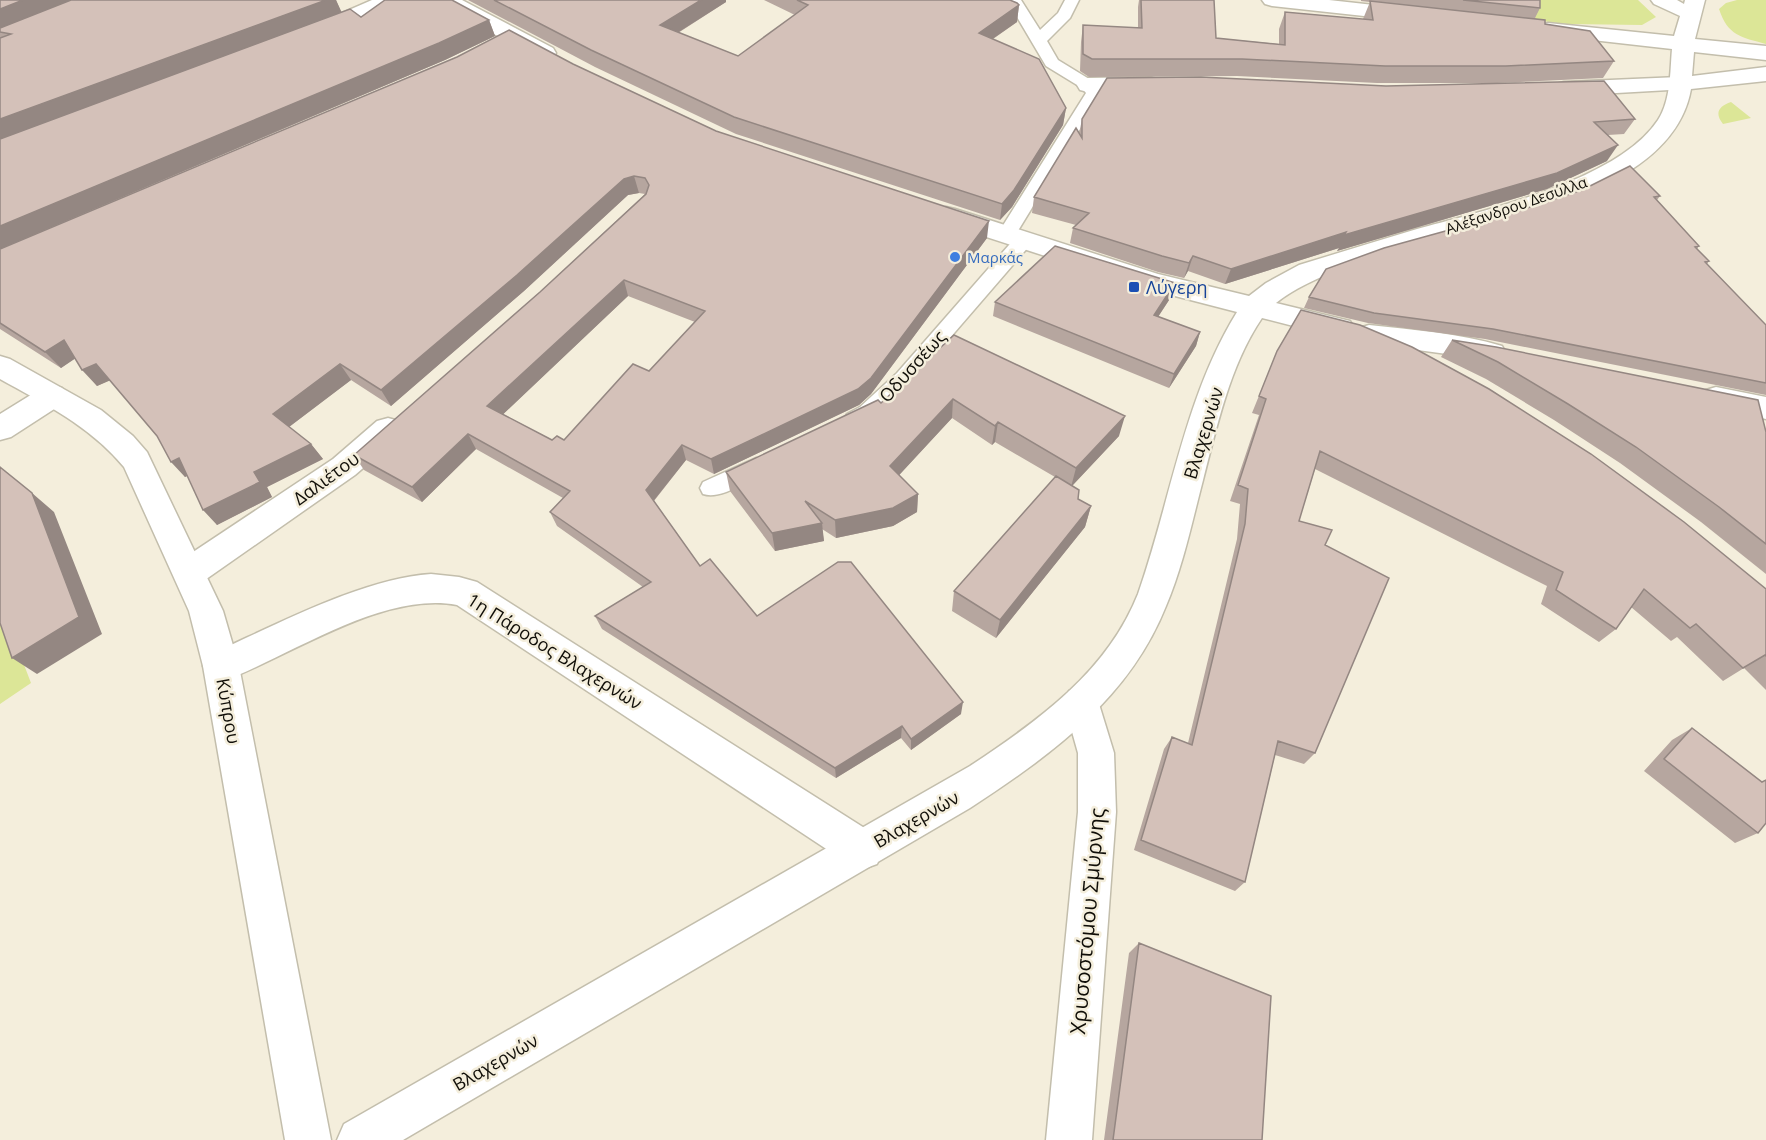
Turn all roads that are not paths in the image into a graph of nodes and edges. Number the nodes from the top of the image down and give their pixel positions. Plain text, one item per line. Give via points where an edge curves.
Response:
1 (388, 0) edge
2 (447, 0) edge
3 (1014, 0) edge
4 (1072, 0) edge
5 (1272, 0) edge
6 (1661, 0) edge
7 (1685, 8) edge
8 (1426, 16) edge
9 (1530, 27) edge
10 (513, 36) junction
11 (296, 40) edge
12 (1038, 41) junction
13 (1683, 44) junction
14 (485, 50) edge
15 (1743, 51) junction
16 (1766, 53) edge
17 (565, 63) edge
18 (1766, 74) edge
19 (1170, 84) edge
20 (1679, 84) junction
21 (1088, 85) junction
22 (1543, 90) edge
23 (921, 207) edge
24 (1014, 238) junction
25 (1257, 307) junction
26 (1369, 335) junction
27 (1520, 358) edge
28 (0, 366) edge
29 (1450, 374) edge
30 (1696, 394) edge
31 (52, 396) junction
32 (1766, 408) edge
33 (405, 414) edge
34 (837, 428) edge
35 (0, 429) edge
36 (774, 458) edge
37 (711, 488) dead end
38 (190, 572) junction
39 (221, 666) junction
40 (1082, 703) junction
41 (863, 850) junction
42 (308, 1140) edge
43 (360, 1140) edge
44 (1069, 1140) edge

1 - 11 street via 351,20
2 - 10 street
3 - 12 lane
4 - 12 lane via 1065,15
5 - 8 street
6 - 7 street
7 - 13 street, Αλέξανδρου Δεσύλλα
7 - 15 street
9 - 13 street
10 - 14 street
10 - 17 street
12 - 21 lane via 1059,69
13 - 15 street
13 - 20 street, Αλέξανδρου Δεσύλλα
15 - 16 street
18 - 20 street
19 - 21 street
20 - 22 street
20 - 25 street, Αλέξανδρου Δεσύλλα via 1663,129 1622,165 1547,198 1308,272 1276,289
21 - 24 lane, Οδυσσέως via 1093,98
23 - 24 street
24 - 25 street via 1153,282
24 - 34 lane, Οδυσσέως via 903,378 868,413
25 - 26 street
25 - 40 street, Βλαχερνών via 1245,322 1222,369 1154,599 1122,657
26 - 27 street
26 - 29 street
28 - 31 street, Κύπρου
30 - 32 street
31 - 35 street
31 - 38 street, Κύπρου via 104,426 128,449
33 - 38 street, Δαλιέτου via 344,467
36 - 37 lane
38 - 39 street, Κύπρου
39 - 41 street, 1η Πάροδος Βλαχερνών via 364,605 419,589 436,587 465,592
39 - 42 street, Κύπρου
40 - 41 street, Βλαχερνών via 995,771
40 - 44 street, Χρυσοστόμου Σμύρνης via 1096,753 1097,812
41 - 43 street, Βλαχερνών

